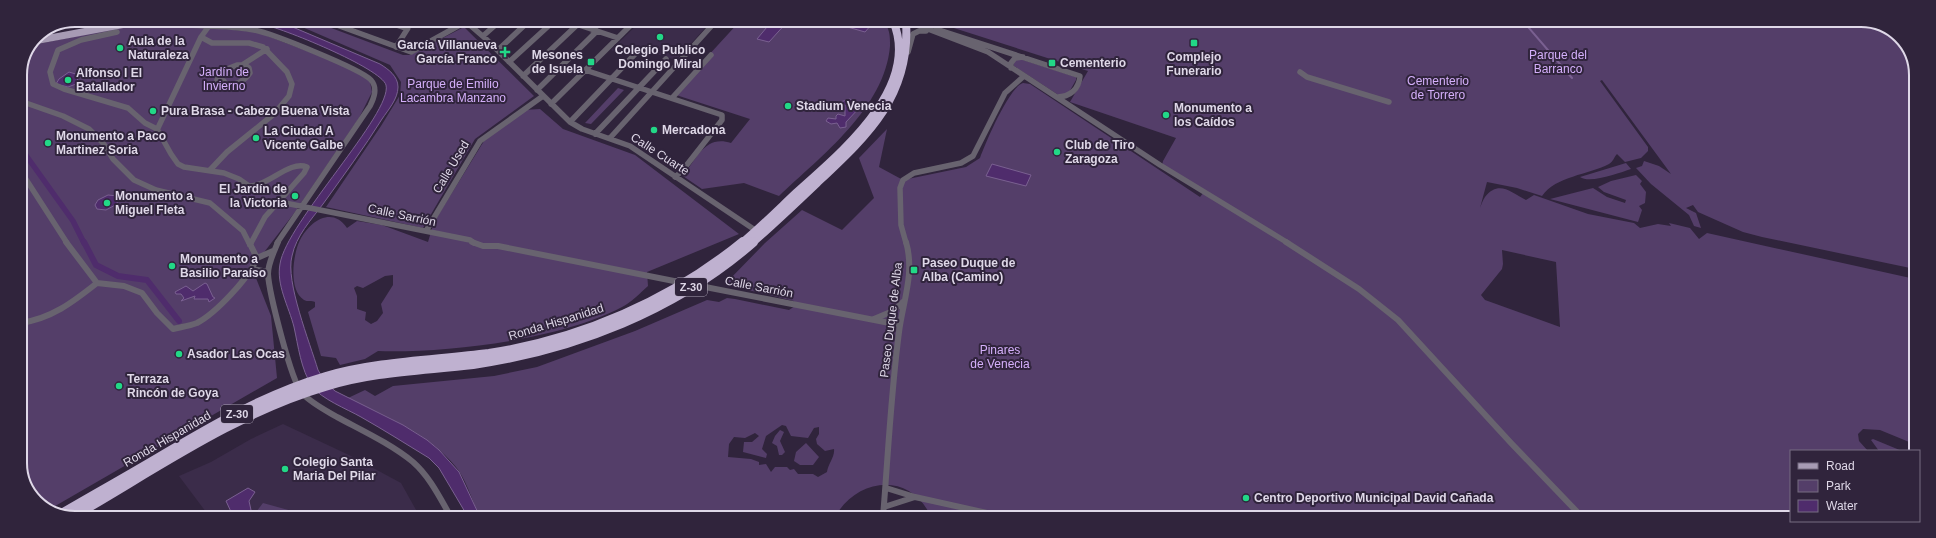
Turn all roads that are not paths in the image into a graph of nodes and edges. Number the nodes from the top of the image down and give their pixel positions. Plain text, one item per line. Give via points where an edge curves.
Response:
1 (85, 27) edge
2 (109, 27) edge
3 (208, 27) edge
4 (228, 27) edge
5 (342, 27) edge
6 (408, 27) edge
7 (456, 27) edge
8 (473, 27) edge
9 (493, 27) edge
10 (523, 27) edge
11 (547, 27) edge
12 (575, 27) edge
13 (584, 27) edge
14 (596, 27) edge
15 (629, 27) edge
16 (710, 27) edge
17 (897, 27) edge
18 (907, 27) edge
19 (921, 27) edge
20 (934, 27) edge
21 (594, 30) junction
22 (117, 32) dead end
23 (54, 33) edge
24 (936, 33) junction
25 (483, 36) junction
26 (201, 38) junction
27 (618, 38) junction
28 (43, 39) edge
29 (396, 48) junction
30 (267, 49) junction
31 (498, 50) junction
32 (637, 52) dead end
33 (711, 55) dead end
34 (907, 56) junction
35 (1026, 57) junction
36 (666, 59) dead end
37 (509, 62) junction
38 (242, 65) junction
39 (1012, 68) junction
40 (585, 70) junction
41 (1300, 72) dead end
42 (523, 76) junction
43 (1024, 76) junction
44 (612, 79) junction
45 (638, 88) junction
46 (537, 90) junction
47 (651, 91) junction
48 (1072, 93) junction
49 (543, 96) junction
50 (1055, 96) junction
51 (672, 98) junction
52 (1389, 102) dead end
53 (27, 103) edge
54 (551, 104) junction
55 (1071, 107) junction
56 (161, 122) junction
57 (570, 122) junction
58 (149, 126) junction
59 (157, 130) junction
60 (595, 134) junction
61 (610, 138) junction
62 (210, 170) junction
63 (675, 177) junction
64 (27, 181) edge
65 (280, 202) junction
66 (260, 224) junction
67 (243, 231) junction
68 (426, 231) junction
69 (759, 231) junction
70 (250, 245) junction
71 (273, 251) junction
72 (257, 258) junction
73 (252, 269) junction
74 (268, 272) junction
75 (97, 283) junction
76 (905, 299) junction
77 (871, 320) junction
78 (27, 322) edge
79 (900, 325) junction
80 (886, 488) junction
81 (915, 497) junction
82 (884, 507) junction
83 (72, 511) edge
84 (448, 511) edge
85 (884, 511) edge
86 (978, 511) edge
87 (1576, 511) edge

1 - 23 main road
2 - 28 main road
3 - 26 street
4 - 71 street via 263,32 342,64 368,77 374,85 375,95 370,106 279,238
5 - 29 street
6 - 29 street
7 - 29 street via 412,52
8 - 25 street, Calle Cuarte
9 - 25 street
10 - 31 street
11 - 37 street
12 - 42 street
13 - 21 street
14 - 21 street
15 - 27 street
16 - 47 street
17 - 69 highway, Ronda Hispanidad / Z-30 via 900,38 899,58 881,104 845,148
18 - 34 highway, Ronda Hispanidad / Z-30
19 - 24 street
20 - 35 street
21 - 27 street
21 - 46 street
22 - 58 street via 80,40 58,50 49,78 61,89 126,106
24 - 34 street via 914,33
24 - 39 street via 981,48
25 - 31 street, Calle Cuarte
26 - 30 street via 217,43 255,44
26 - 56 street
27 - 40 street
30 - 38 street
30 - 62 street via 289,74 292,86 290,92 266,122
31 - 37 street, Calle Cuarte
32 - 44 street
33 - 51 street
34 - 69 highway, Ronda Hispanidad / Z-30 via 888,105 870,131
35 - 39 street via 1013,60
35 - 48 street via 1080,76 1080,81
36 - 45 street
37 - 42 street, Calle Cuarte
38 - 38 street via 249,68 249,75 241,81 227,86 224,81 216,79 228,68
39 - 43 street
40 - 44 street
40 - 54 street
41 - 52 street via 1307,77
42 - 46 street, Calle Cuarte
43 - 50 street
43 - 76 street, Paseo Duque de Alba via 1006,93 973,156 961,163 914,172 902,182 899,196 901,225 910,260 910,278
44 - 45 street
44 - 57 street
45 - 47 street
45 - 60 street
46 - 49 street, Calle Cuarte
47 - 51 street
47 - 61 street
48 - 50 street via 1066,97
48 - 55 street
49 - 54 street, Calle Cuarte
49 - 68 street, Calle Used via 480,141
50 - 55 street
51 - 63 street via 722,115 722,120
53 - 67 street via 63,116 89,129 134,180 156,190 210,203
54 - 57 street, Calle Cuarte
55 - 87 street via 1302,252 1382,306
56 - 58 street
56 - 59 street
57 - 60 street, Calle Cuarte
58 - 59 street
59 - 62 street via 181,166
60 - 61 street, Calle Cuarte
61 - 63 street, Calle Cuarte via 630,146
62 - 65 street via 227,174 247,186 254,186 267,182 296,165 305,165 306,171
63 - 69 street, Calle Cuarte
64 - 75 street via 77,258
65 - 66 street
65 - 68 street, Calle Sarrión
66 - 67 street
66 - 70 street
67 - 70 street
68 - 77 street, Calle Sarrión via 487,246 498,246
69 - 83 highway, Ronda Hispanidad / Z-30 via 666,294 623,315 588,328 509,350 349,375 284,395 195,441
70 - 72 street
71 - 72 street
71 - 74 street
72 - 73 street
73 - 74 street
73 - 75 street via 201,320 192,325 173,329 142,293 124,286
74 - 84 street via 289,361 302,393 321,408 395,449 414,463 430,481
75 - 78 street via 52,314
76 - 77 street via 893,311
76 - 79 street, Paseo Duque de Alba
77 - 79 street, Calle Sarrión
79 - 80 street, Paseo Duque de Alba
80 - 81 street
80 - 82 street, Paseo Duque de Alba
81 - 82 street
81 - 86 street
82 - 85 street, Paseo Duque de Alba

